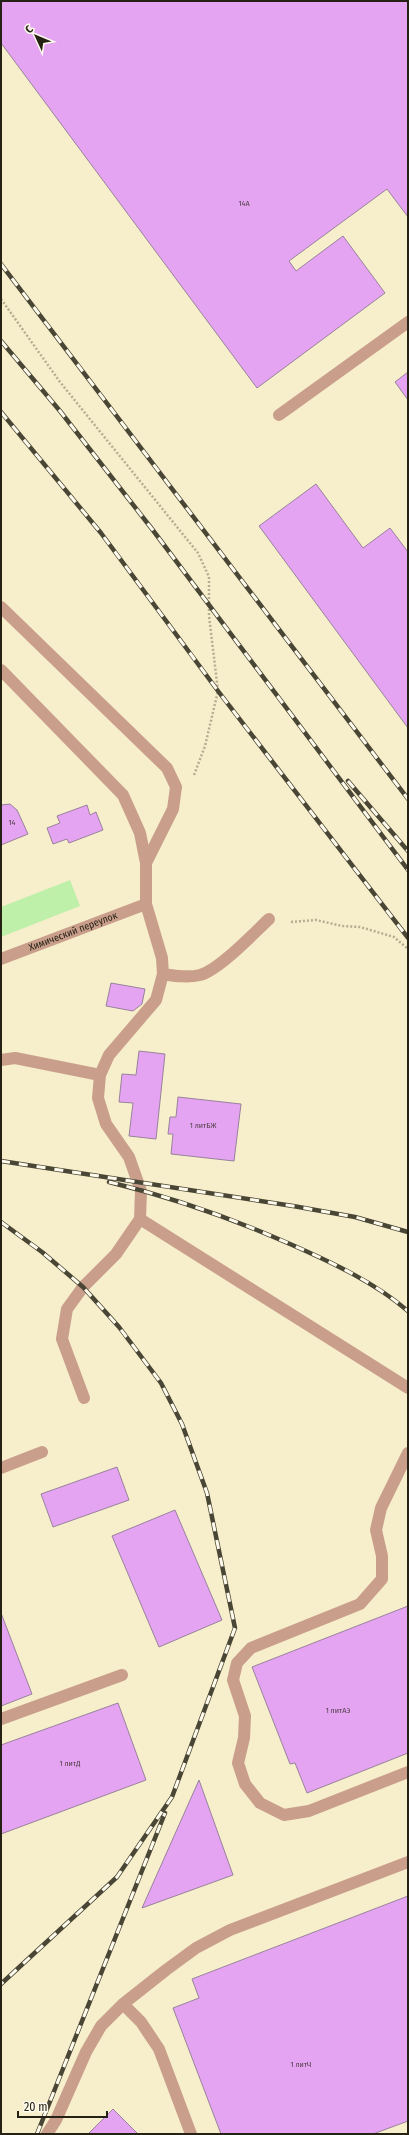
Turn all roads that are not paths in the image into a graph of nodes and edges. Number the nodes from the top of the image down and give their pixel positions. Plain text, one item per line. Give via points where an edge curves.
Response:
1 (408, 322) edge
2 (279, 415) dead end
3 (1, 607) edge
4 (1, 670) edge
5 (146, 863) junction
6 (146, 904) junction
7 (266, 922) road end
8 (1, 959) edge
9 (163, 974) junction
10 (1, 1060) edge
11 (100, 1075) junction
12 (140, 1219) junction
13 (408, 1388) edge
14 (84, 1398) dead end
15 (42, 1452) dead end
16 (408, 1453) edge
17 (1, 1468) edge
18 (122, 1675) dead end
19 (1, 1719) edge
20 (408, 1772) edge
21 (408, 1862) edge
22 (123, 2004) junction
23 (47, 2134) edge
24 (191, 2134) edge

1 - 2 street
3 - 5 street via 167,768 176,787 173,809
4 - 5 street via 123,794 140,833
5 - 6 street
6 - 8 street, Химический переулок
6 - 9 street via 162,958
7 - 9 street via 215,967 201,975 185,977
9 - 11 street via 156,1000 109,1055
10 - 11 street via 15,1058
11 - 12 street via 98,1098 106,1124 129,1157 141,1191
12 - 13 street
12 - 14 street via 116,1254 82,1287 68,1309 62,1339
15 - 17 street
16 - 20 street via 381,1508 376,1530 382,1556 382,1579 360,1604 251,1648 237,1663 234,1680 245,1716 244,1738 238,1763 245,1784 260,1803 284,1815 309,1811
18 - 19 street
21 - 22 street via 230,1930 196,1948
22 - 23 street via 101,2026
22 - 24 street via 141,2022 159,2049

